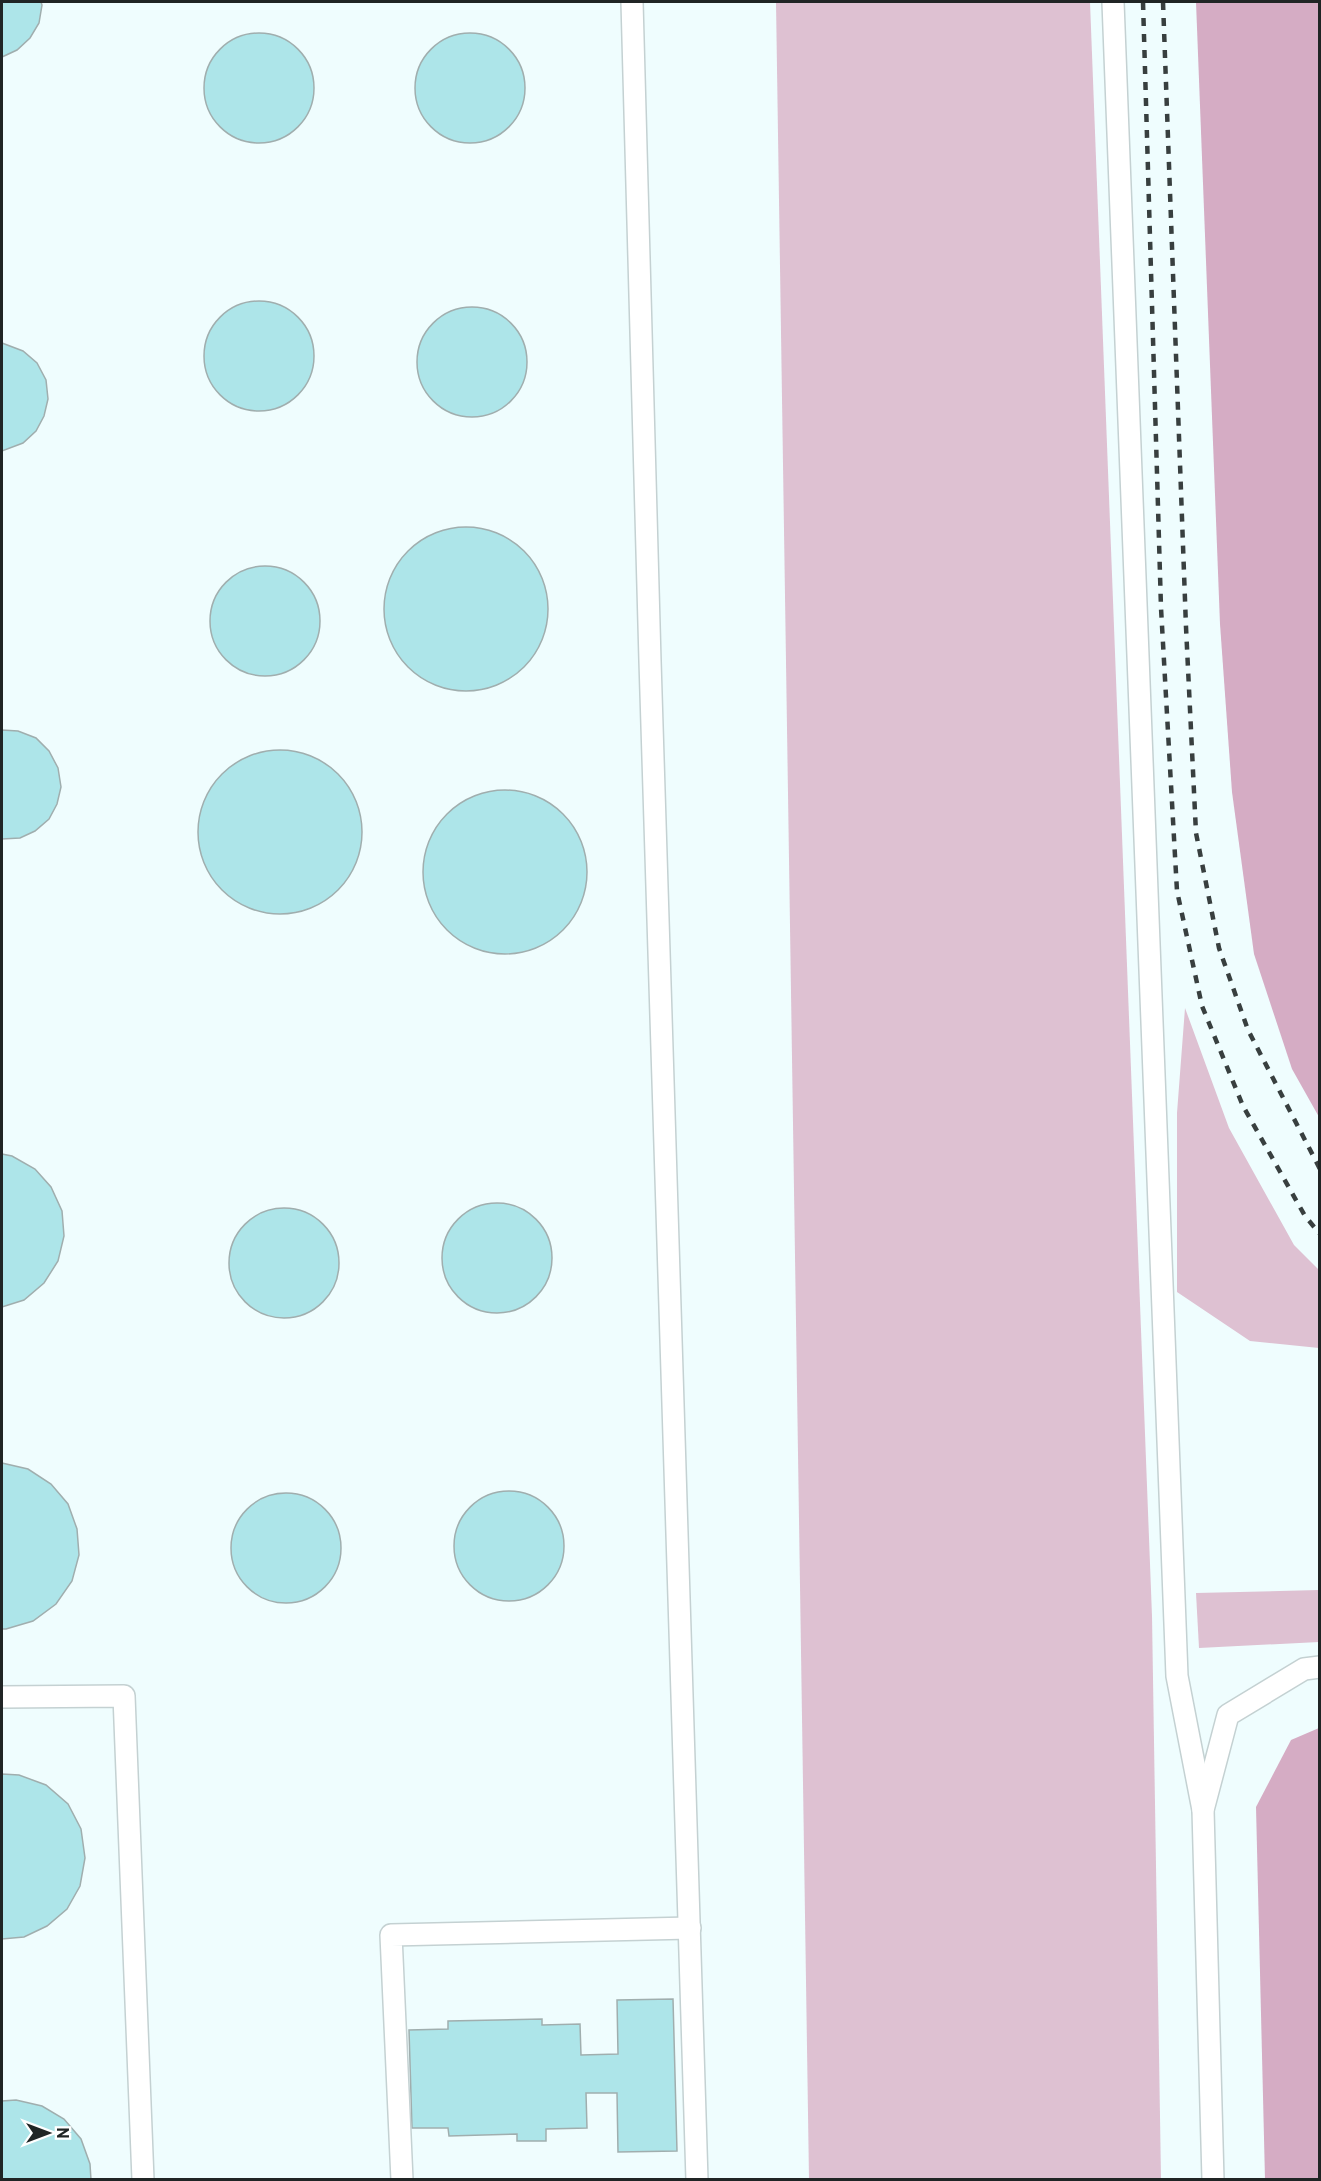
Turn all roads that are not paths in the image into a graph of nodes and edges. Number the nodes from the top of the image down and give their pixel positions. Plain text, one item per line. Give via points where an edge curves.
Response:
1 (632, 2) edge
2 (1113, 2) edge
3 (1320, 1667) edge
4 (2, 1697) edge
5 (1203, 1810) junction
6 (690, 1928) junction
7 (143, 2180) edge
8 (402, 2180) edge
9 (697, 2180) edge
10 (1213, 2180) edge

1 - 6 lane
2 - 5 lane via 1177,1676
3 - 5 lane via 1304,1668 1228,1715
4 - 7 lane via 124,1696
5 - 10 lane
6 - 8 lane via 391,1935
6 - 9 lane

